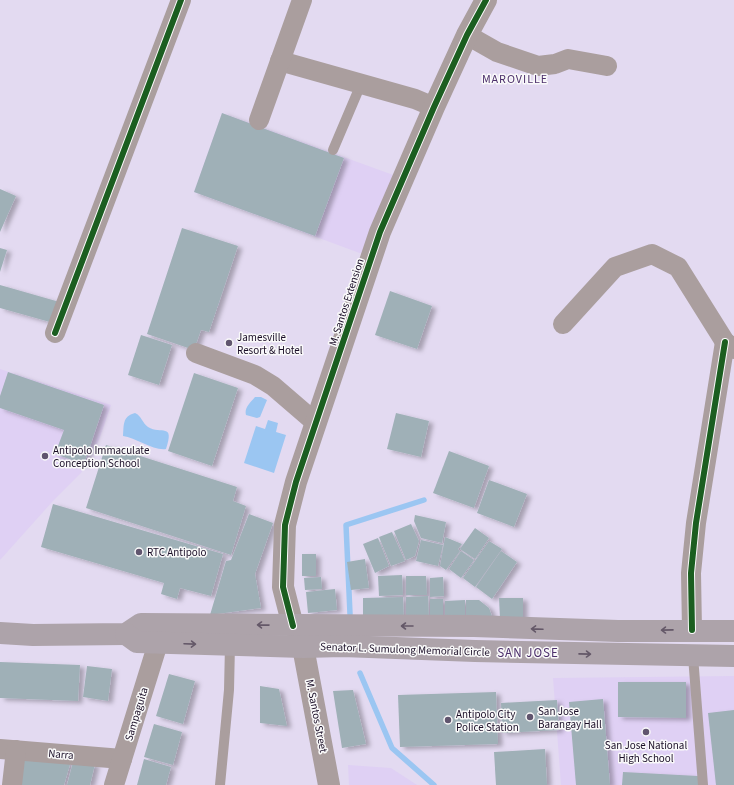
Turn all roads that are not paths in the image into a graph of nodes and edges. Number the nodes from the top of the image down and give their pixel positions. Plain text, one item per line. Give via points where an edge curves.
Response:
1 (181, 0) edge
2 (302, 0) edge
3 (486, 0) edge
4 (467, 35) junction
5 (280, 61) junction
6 (607, 66) dead end
7 (361, 84) junction
8 (434, 107) junction
9 (259, 120) dead end
10 (333, 150) dead end
11 (563, 324) dead end
12 (55, 333) dead end
13 (729, 346) edge
14 (196, 353) dead end
15 (316, 423) junction
16 (293, 626) junction
17 (692, 630) junction
18 (734, 631) edge
19 (0, 633) edge
20 (126, 634) junction
21 (158, 643) junction
22 (230, 645) junction
23 (303, 647) junction
24 (693, 656) junction
25 (734, 656) edge
26 (8, 749) edge
27 (122, 759) junction
28 (12, 785) edge
29 (114, 785) edge
30 (220, 785) edge
31 (329, 785) edge
32 (703, 785) edge

1 - 12 street
2 - 5 street
3 - 4 street, M. Santos Extension
4 - 6 street via 497,52 538,66 568,59
4 - 8 street, M. Santos Extension
5 - 7 street
5 - 9 street
7 - 8 street
7 - 10 lane
8 - 15 street, M. Santos Extension via 380,232
11 - 13 street via 615,268 652,254 678,267
13 - 17 street via 696,523 691,573
14 - 15 street via 255,375 273,386
15 - 16 street, M. Santos Extension via 285,525 283,587
17 -> 16 main road, Senator L. Sumulong Memorial Circle via 618,632 474,626
16 -> 20 main road, Senator L. Sumulong Memorial Circle via 141,624
17 - 18 main road, Senator L. Sumulong Memorial Circle
19 - 20 main road, Senator L. Sumulong Memorial Circle
20 - 21 main road, Senator L. Sumulong Memorial Circle via 137,642
21 -> 22 main road, Senator L. Sumulong Memorial Circle
21 - 27 street, Sampaguita
22 - 23 main road, Senator L. Sumulong Memorial Circle
22 - 30 lane via 229,690
23 -> 24 main road, Senator L. Sumulong Memorial Circle
23 - 31 street, M. Santos Street
24 - 25 main road, Senator L. Sumulong Memorial Circle
24 - 32 lane
26 - 27 street, Narra
26 - 28 street
27 - 29 street, Sampaguita

